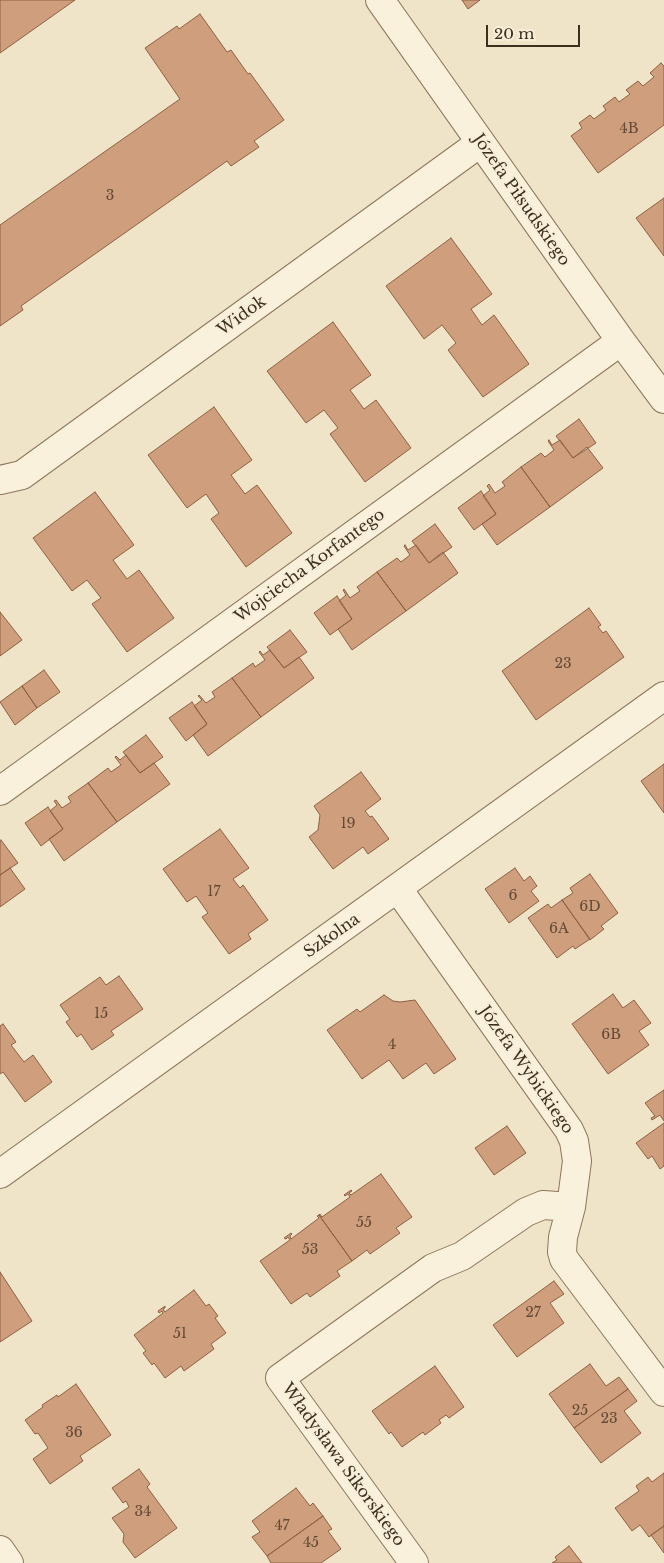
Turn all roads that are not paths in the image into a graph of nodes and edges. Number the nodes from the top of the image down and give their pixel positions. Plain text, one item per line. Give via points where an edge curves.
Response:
1 (380, 0) edge
2 (480, 143) junction
3 (621, 341) junction
4 (664, 399) edge
5 (0, 480) edge
6 (664, 696) edge
7 (0, 790) edge
8 (398, 889) junction
9 (0, 1174) edge
10 (571, 1207) junction
11 (664, 1392) edge
12 (0, 1550) edge
13 (402, 1559) edge
14 (9, 1563) edge

1 - 2 street, Józefa Piłsudskiego
2 - 3 street, Józefa Piłsudskiego
2 - 5 street, Widok via 22,475
3 - 4 street, Józefa Piłsudskiego
3 - 7 street, Wojciecha Korfantego
6 - 8 street, Szkolna
8 - 9 street, Szkolna
8 - 10 street, Józefa Wybickiego via 569,1130 577,1161
10 - 11 street, Józefa Wybickiego via 564,1237 564,1258
10 - 13 street, Władysława Sikorskiego via 534,1207 462,1256 433,1268 280,1378
12 - 14 street

